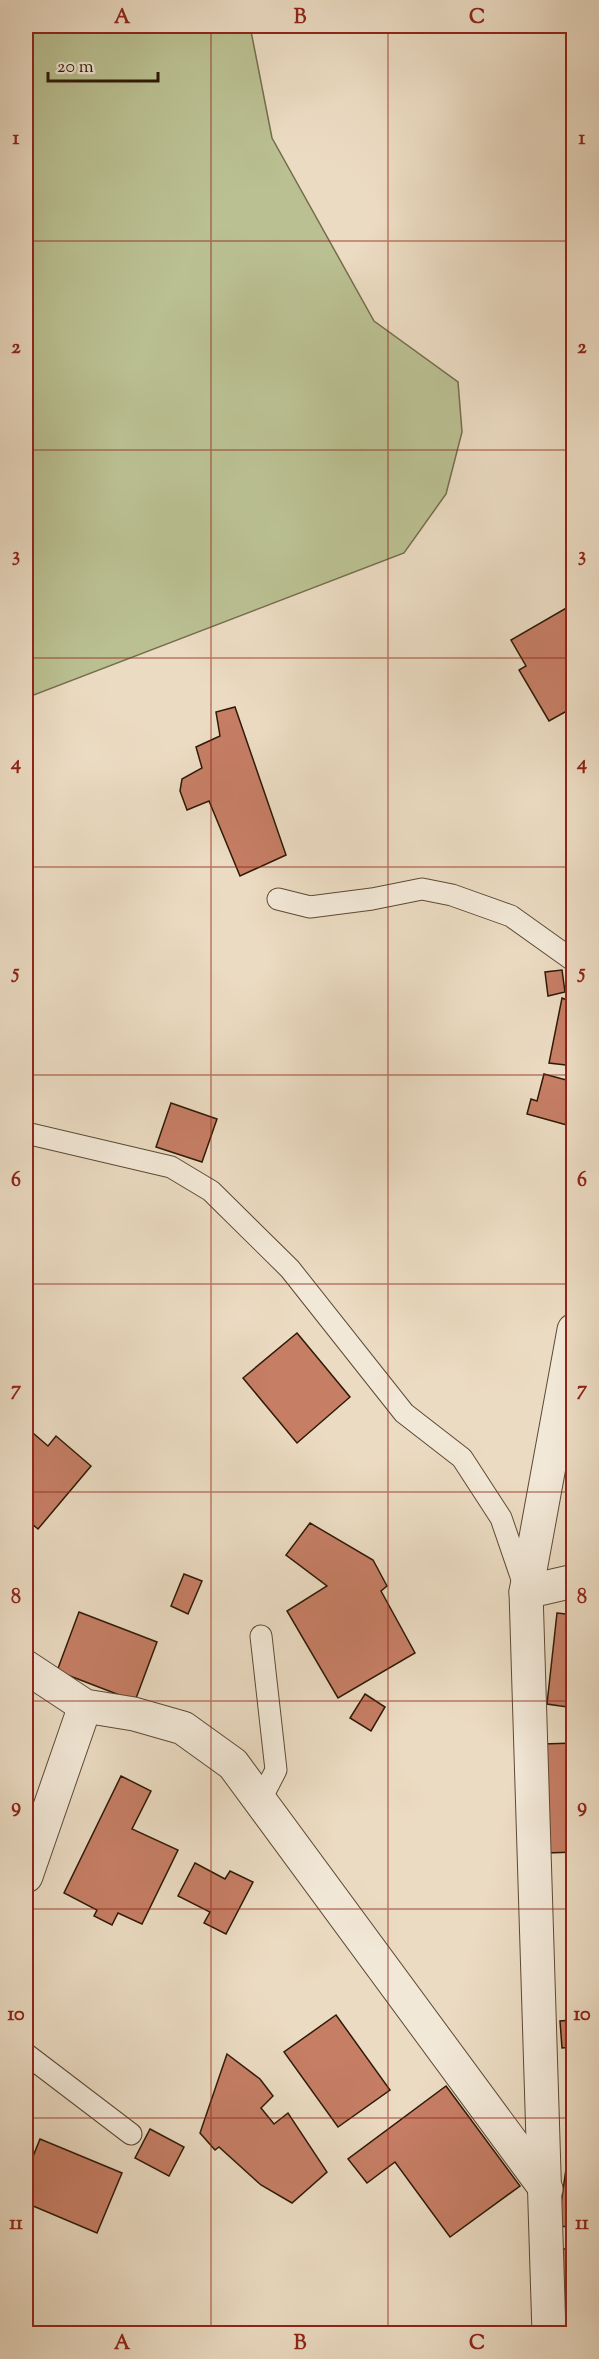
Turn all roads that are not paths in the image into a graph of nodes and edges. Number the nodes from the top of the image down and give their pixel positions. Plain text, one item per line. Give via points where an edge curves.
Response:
1 (278, 899) dead end
2 (573, 961) edge
3 (26, 1134) edge
4 (573, 1330) edge
5 (573, 1581) edge
6 (526, 1592) junction
7 (261, 1636) dead end
8 (26, 1667) edge
9 (85, 1706) junction
10 (260, 1800) junction
11 (26, 1876) edge
12 (26, 2054) edge
13 (131, 2134) dead end
14 (546, 2189) junction
15 (549, 2334) edge

1 - 2 lane via 310,908 422,889 511,916
3 - 6 lane via 171,1167 211,1191 290,1269 404,1413 462,1458 501,1518
4 - 6 street
5 - 6 street
6 - 14 street
7 - 10 lane via 276,1770
8 - 9 street
9 - 10 street via 183,1728 233,1764
9 - 11 street
10 - 14 street
12 - 13 lane
14 - 15 street

